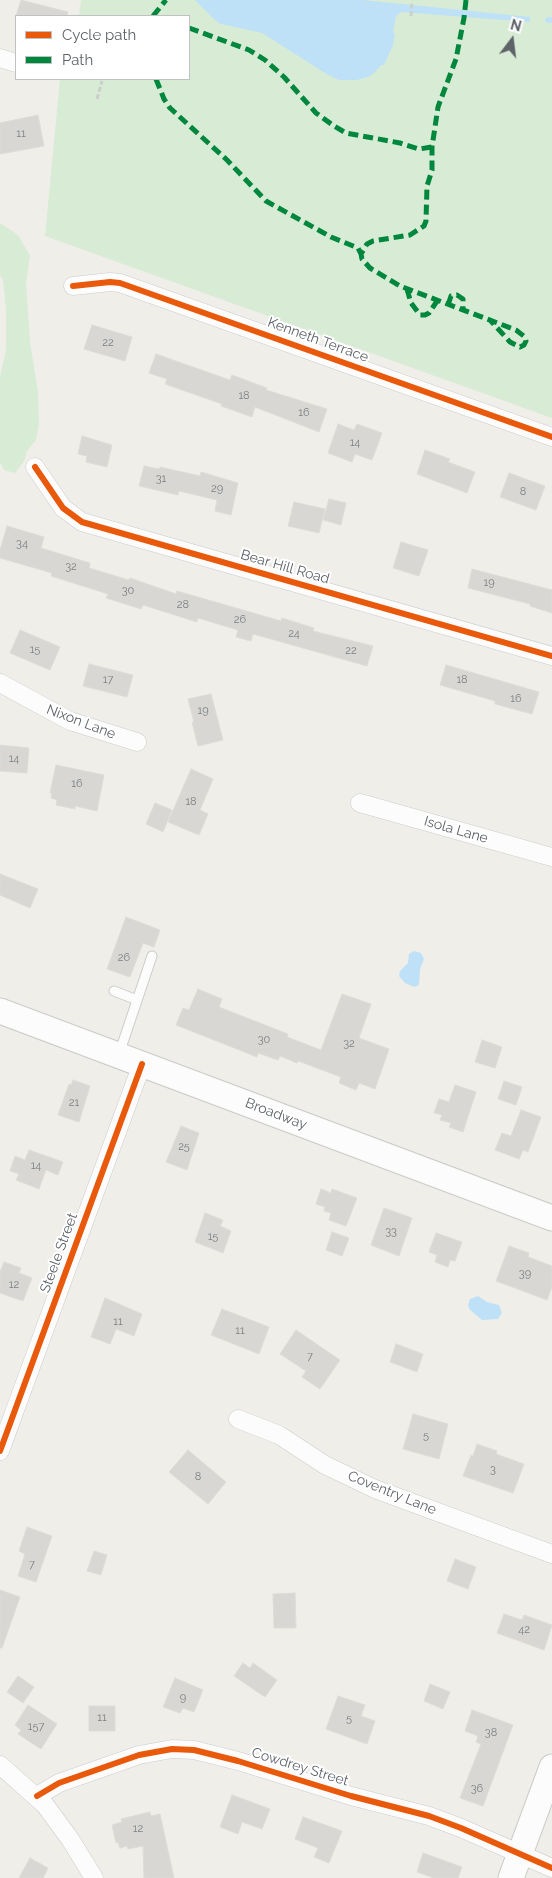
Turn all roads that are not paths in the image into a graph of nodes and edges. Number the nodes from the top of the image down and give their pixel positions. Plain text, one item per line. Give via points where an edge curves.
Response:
1 (0, 58) edge
2 (15, 63) edge
3 (73, 286) dead end
4 (552, 437) edge
5 (35, 467) dead end
6 (552, 656) edge
7 (0, 683) edge
8 (137, 742) dead end
9 (360, 803) dead end
10 (552, 857) edge
11 (152, 956) dead end
12 (114, 991) dead end
13 (137, 1000) junction
14 (0, 1011) edge
15 (119, 1054) junction
16 (142, 1064) junction
17 (552, 1218) edge
18 (238, 1418) dead end
19 (0, 1451) edge
20 (552, 1554) edge
21 (552, 1767) edge
22 (2, 1772) edge
23 (37, 1796) junction
24 (520, 1854) junction
25 (552, 1868) edge
26 (94, 1878) edge
27 (512, 1878) edge

1 - 2 street
3 - 4 street, Kenneth Terrace via 120,283
5 - 6 street, Bear Hill Road via 63,508 82,522
7 - 8 street, Nixon Lane via 70,721
9 - 10 street, Isola Lane
11 - 13 lane
12 - 13 lane
13 - 15 lane
14 - 15 main road, Broadway
15 - 16 main road, Broadway
16 - 17 main road, Broadway
16 - 19 street, Steele Street
18 - 20 street, Coventry Lane via 279,1435 325,1465 375,1488
21 - 24 main road
22 - 23 street
23 - 24 street, Cowdrey Street via 59,1782 139,1755 186,1749 429,1816
23 - 26 street via 70,1839
24 - 25 street, Cowdrey Street
24 - 27 main road

